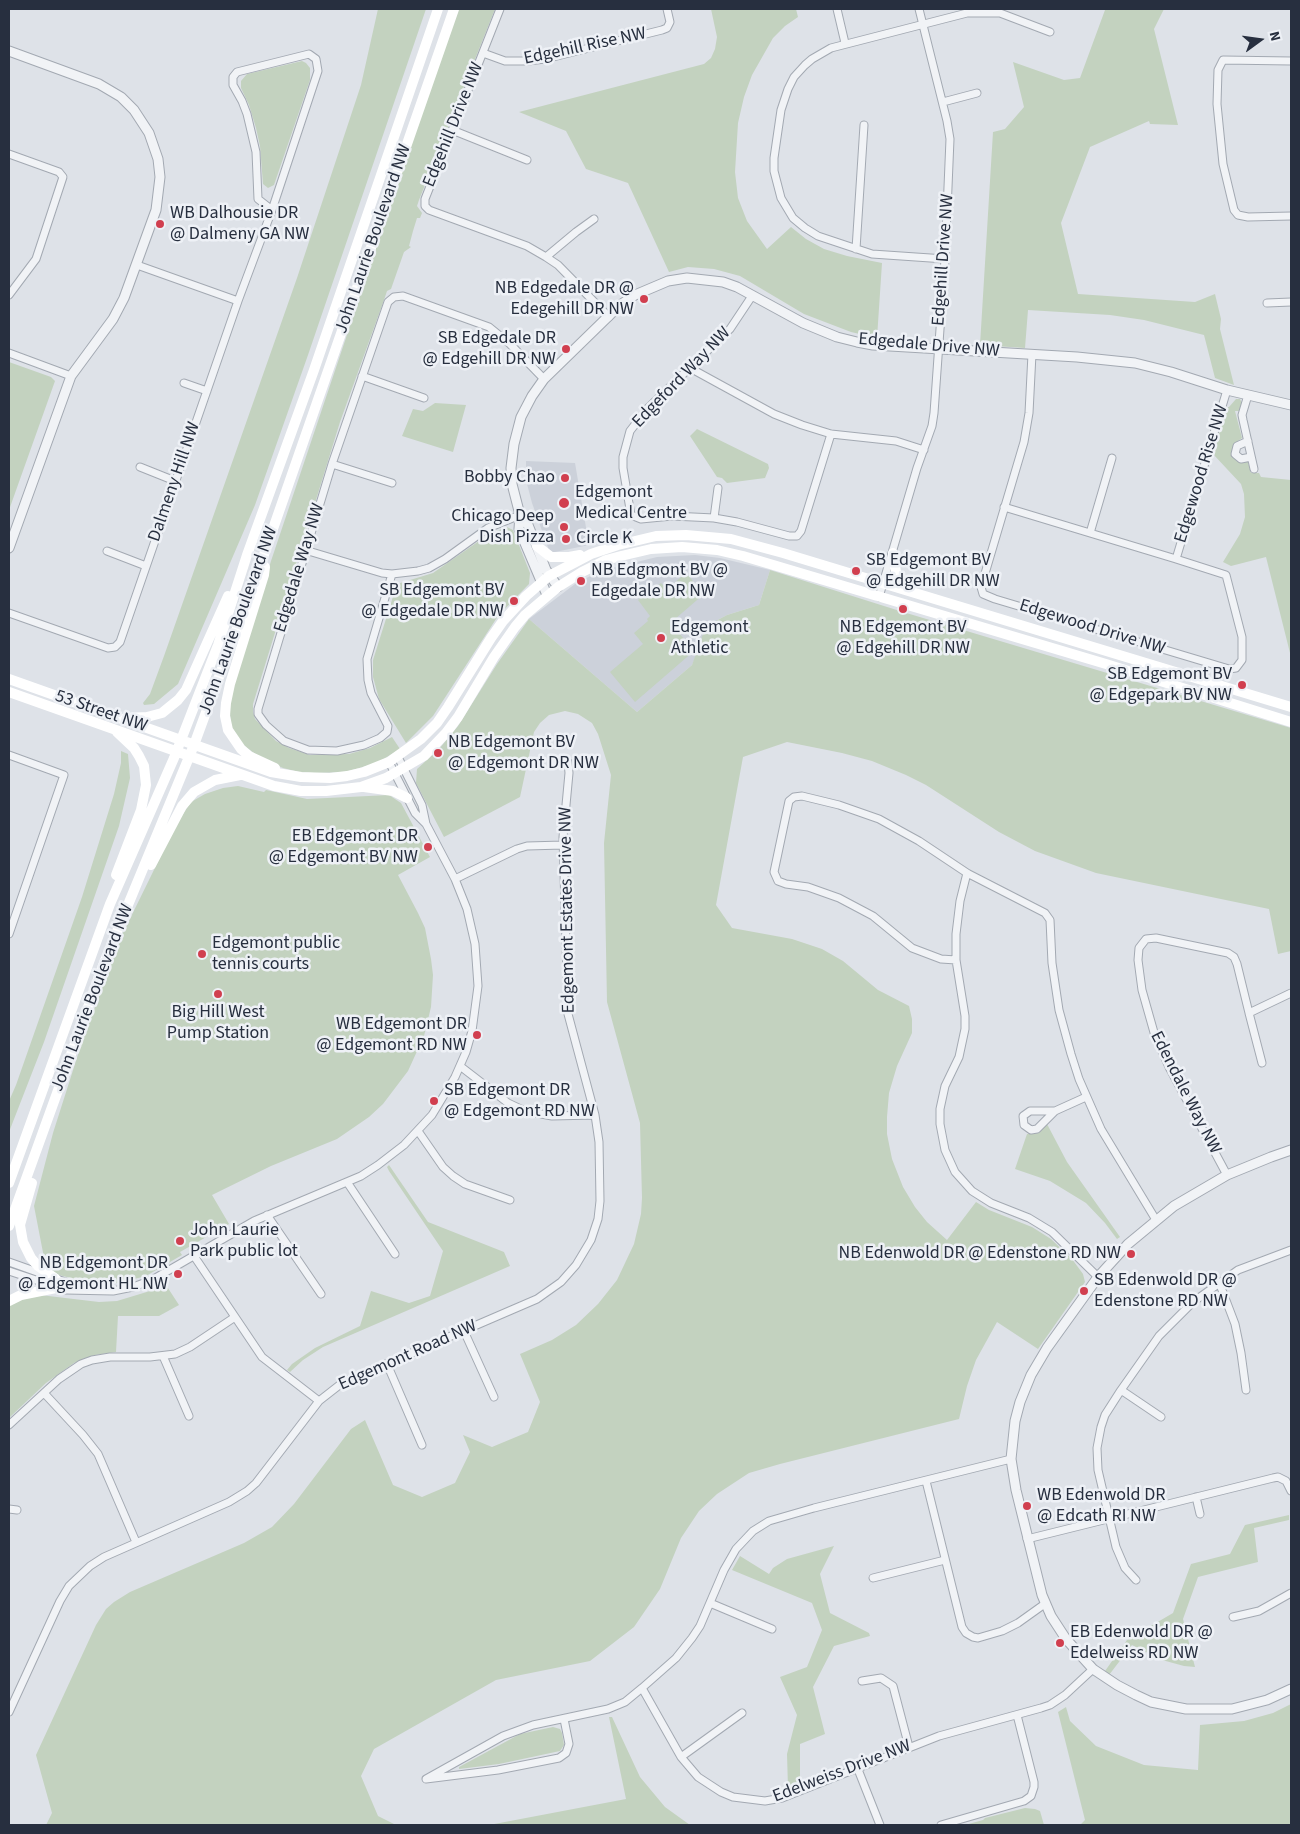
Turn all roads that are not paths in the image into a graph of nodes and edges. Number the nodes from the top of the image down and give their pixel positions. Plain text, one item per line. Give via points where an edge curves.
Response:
1 (438, 9) edge
2 (454, 9) edge
3 (500, 9) edge
4 (667, 9) edge
5 (837, 9) edge
6 (919, 9) edge
7 (923, 24) junction
8 (1050, 32) dead end
9 (845, 43) junction
10 (9, 51) edge
11 (483, 53) junction
12 (1291, 62) edge
13 (977, 93) dead end
14 (943, 102) junction
15 (864, 125) dead end
16 (452, 130) junction
17 (9, 154) edge
18 (527, 160) dead end
19 (272, 210) junction
20 (1291, 216) edge
21 (594, 219) dead end
22 (856, 249) junction
23 (546, 257) junction
24 (945, 259) junction
25 (137, 265) junction
26 (9, 295) edge
27 (752, 296) junction
28 (238, 301) junction
29 (1291, 302) edge
30 (1267, 303) dead end
31 (609, 317) junction
32 (939, 348) junction
33 (9, 353) edge
34 (1032, 354) junction
35 (690, 368) junction
36 (71, 376) junction
37 (362, 376) junction
38 (544, 379) junction
39 (184, 383) dead end
40 (1227, 390) junction
41 (207, 391) junction
42 (1248, 395) junction
43 (424, 398) dead end
44 (1291, 405) edge
45 (830, 434) junction
46 (1248, 441) junction
47 (924, 450) junction
48 (1251, 457) junction
49 (1112, 458) dead end
50 (332, 464) junction
51 (140, 468) dead end
52 (1254, 469) dead end
53 (175, 481) junction
54 (392, 482) dead end
55 (718, 488) dead end
56 (1004, 507) junction
57 (520, 515) junction
58 (714, 518) junction
59 (1090, 533) junction
60 (537, 546) junction
61 (9, 548) edge
62 (266, 549) junction
63 (305, 550) junction
64 (107, 551) dead end
65 (893, 553) junction
66 (246, 554) junction
67 (591, 554) junction
68 (1176, 559) junction
69 (146, 566) junction
70 (392, 574) junction
71 (545, 579) junction
72 (883, 584) junction
73 (558, 587) junction
74 (916, 594) junction
75 (547, 595) junction
76 (879, 597) junction
77 (9, 613) edge
78 (9, 679) edge
79 (9, 692) edge
80 (1291, 707) edge
81 (122, 719) junction
82 (1291, 722) edge
83 (115, 729) junction
84 (181, 740) junction
85 (194, 745) junction
86 (176, 752) junction
87 (9, 755) edge
88 (189, 756) junction
89 (393, 760) junction
90 (568, 762) dead end
91 (399, 771) junction
92 (241, 775) junction
93 (292, 776) junction
94 (360, 787) junction
95 (407, 798) junction
96 (426, 824) junction
97 (564, 845) junction
98 (967, 873) junction
99 (455, 879) junction
100 (110, 904) junction
101 (9, 934) edge
102 (956, 960) junction
103 (104, 963) junction
104 (1291, 993) edge
105 (1249, 1013) junction
106 (1262, 1063) dead end
107 (460, 1066) junction
108 (1086, 1097) junction
109 (1055, 1111) dead end
110 (595, 1115) junction
111 (418, 1131) junction
112 (1291, 1153) edge
113 (33, 1161) junction
114 (1227, 1175) junction
115 (347, 1182) junction
116 (9, 1183) edge
117 (510, 1200) dead end
118 (268, 1215) junction
119 (1156, 1220) junction
120 (9, 1226) edge
121 (1291, 1250) edge
122 (395, 1254) dead end
123 (194, 1256) junction
124 (9, 1262) edge
125 (9, 1271) edge
126 (1098, 1276) junction
127 (1220, 1282) junction
128 (56, 1283) junction
129 (321, 1294) dead end
130 (9, 1301) edge
131 (235, 1317) junction
132 (464, 1331) junction
133 (163, 1356) junction
134 (387, 1364) junction
135 (1121, 1390) junction
136 (1246, 1390) dead end
137 (44, 1393) junction
138 (494, 1397) dead end
139 (319, 1401) junction
140 (190, 1416) dead end
141 (1161, 1417) dead end
142 (9, 1425) edge
143 (422, 1445) dead end
144 (1011, 1459) junction
145 (926, 1481) junction
146 (1291, 1490) edge
147 (1196, 1497) junction
148 (9, 1509) edge
149 (17, 1510) dead end
150 (1200, 1514) dead end
151 (1110, 1518) junction
152 (1027, 1539) junction
153 (136, 1542) junction
154 (945, 1560) junction
155 (873, 1578) dead end
156 (1136, 1580) dead end
157 (1291, 1593) edge
158 (710, 1603) junction
159 (1046, 1603) junction
160 (1233, 1617) dead end
161 (772, 1629) dead end
162 (1093, 1669) junction
163 (862, 1681) dead end
164 (642, 1688) junction
165 (1291, 1689) edge
166 (9, 1712) edge
167 (742, 1713) dead end
168 (1018, 1715) junction
169 (564, 1719) junction
170 (909, 1747) junction
171 (681, 1756) junction
172 (857, 1767) junction
173 (880, 1825) edge
174 (941, 1825) edge

1 - 66 main road, John Laurie Boulevard NW via 314,370
2 - 62 main road, John Laurie Boulevard NW
3 - 11 street, Edgehill Drive NW
4 - 11 street, Edgehill Rise NW via 670,22 662,30 544,59 505,61
5 - 9 street
6 - 7 street, Edgehill Drive NW
7 - 8 street via 967,13 990,12
7 - 9 street
7 - 14 street, Edgehill Drive NW
9 - 22 street via 812,58 794,77 781,110 774,171 780,198 799,224 818,236
10 - 25 street via 106,88 128,103 145,125 158,159 160,186 156,210
11 - 16 street, Edgehill Drive NW
12 - 20 street via 1223,60 1218,70 1217,104 1223,164 1234,210 1242,217
13 - 14 street
14 - 24 street, Edgehill Drive NW via 951,159
15 - 22 street
16 - 18 street
16 - 23 street, Edgehill Drive NW via 425,199 426,208 527,246
17 - 26 street via 59,172 63,177 36,259
19 - 19 street, Dalmeny Hill NW via 318,71 316,59 309,54 237,72 233,77 232,82 253,136 258,198
19 - 28 street, Dalmeny Hill NW
21 - 23 street
22 - 24 street via 872,254
23 - 31 street, Edgehill Drive NW
24 - 32 street, Edgehill Drive NW
25 - 28 street
25 - 36 street via 120,308
27 - 31 street, Edgedale Drive NW via 722,282 687,278 651,287 620,305
27 - 32 street, Edgedale Drive NW via 803,323 837,336 873,345
27 - 35 street, Edgeford Way NW via 730,329
28 - 41 street, Dalmeny Hill NW
29 - 30 street
31 - 38 street, Edgedale Drive NW
32 - 34 street, Edgedale Drive NW
32 - 47 street, Edgehill Drive NW via 934,413
33 - 36 street
34 - 40 street, Edgedale Drive NW via 1135,363
34 - 56 street, Edgewood Drive NW via 1027,427
35 - 45 street via 774,414
35 - 58 street, Edgeford Way NW via 648,408 630,432 623,457 625,486 629,510 637,519
36 - 61 street
37 - 38 street, Edgedale Way NW via 388,302 398,296 488,327 510,344
37 - 43 street
37 - 50 street, Edgedale Way NW
38 - 57 street, Edgedale Drive NW via 521,417 514,444 512,484
39 - 41 street
40 - 42 street, Edgedale Drive NW
40 - 68 street, Edgewood Rise NW
41 - 53 street, Dalmeny Hill NW
42 - 44 street, Edgedale Drive NW
42 - 46 street via 1242,415
45 - 47 street via 896,442
45 - 58 street, Edgeford Way NW via 797,536
46 - 48 street
46 - 48 street via 1237,446 1236,454 1240,458
47 - 65 street, Edgehill Drive NW
48 - 52 street
49 - 59 street
50 - 54 street
50 - 63 street, Edgedale Way NW
51 - 53 street
53 - 69 street, Dalmeny Hill NW
55 - 58 street
56 - 59 street, Edgewood Rise NW
56 - 68 street, Edgewood Drive NW via 981,587 983,594 1229,669 1236,668 1242,660 1242,637 1226,575
57 - 60 street, Edgedale Drive NW
57 - 70 street via 488,528 429,568
57 - 71 street, Edgedale Drive NW via 519,529
59 - 68 street, Edgewood Rise NW
60 - 67 main road via 557,558
60 - 71 street, Edgedale Drive NW
62 - 85 main road, John Laurie Boulevard NW
62 - 93 main road via 264,575 230,684 226,716 228,730 242,749
63 - 70 street
63 - 70 street, Edgedale Way NW via 258,709 261,719 276,736 308,750 350,749 380,738 387,732 388,726 371,693 367,660
64 - 69 street
65 - 72 street, Edgehill Drive NW
65 - 74 main road via 896,572
66 - 81 main road via 186,690 162,713
66 - 84 main road, John Laurie Boulevard NW via 218,645
67 - 71 main road
67 - 72 main road via 656,536 708,536 783,553
69 - 77 street, Dalmeny Hill NW via 120,642 112,648
71 - 73 street, Edgedale Drive NW
71 - 75 street, Edgedale Drive NW
71 - 89 main road via 503,622 437,723 421,740
72 - 74 main road
72 - 76 street, Edgehill Drive NW
73 - 75 main road
73 - 76 main road via 606,560 651,550 688,548 743,556
74 - 80 main road
75 - 91 main road via 509,634 446,733 424,756
76 - 82 main road
78 - 81 main road, 53 Street NW
79 - 83 main road, 53 Street NW
81 - 84 main road, 53 Street NW
83 - 86 main road, 53 Street NW
83 - 100 main road via 140,756 146,785
84 - 85 main road, 53 Street NW
84 - 86 main road, John Laurie Boulevard NW
85 - 88 main road, John Laurie Boulevard NW
85 - 93 main road, 53 Street NW via 271,772
86 - 88 main road, 53 Street NW
86 - 100 main road, John Laurie Boulevard NW
87 - 101 street via 64,774
88 - 92 main road, 53 Street NW
88 - 103 main road, John Laurie Boulevard NW
89 - 91 street
89 - 93 main road via 347,776
90 - 97 street, Edgemont Estates Drive NW
91 - 94 main road
91 - 95 street
91 - 96 street via 422,805
92 - 94 main road, 53 Street NW via 274,786 301,790
92 - 103 main road via 209,782 182,806
94 - 95 main road via 393,791
95 - 96 street
96 - 99 street
97 - 99 street via 517,848
97 - 110 street, Edgemont Estates Drive NW via 568,1014
98 - 102 street via 958,916
98 - 102 street via 879,818 802,796 789,801 774,872 778,881 839,898 873,916 912,948 941,959
98 - 108 street via 1048,916 1059,1010
99 - 107 street via 469,918 478,970 474,1021
100 - 116 main road, John Laurie Boulevard NW
102 - 126 street via 965,1029 959,1057 945,1086 940,1109 941,1136 950,1162 972,1191 991,1203 1029,1218 1061,1238
103 - 113 main road, John Laurie Boulevard NW
104 - 105 street
105 - 106 street
105 - 114 street, Edendale Way NW via 1237,964 1228,953 1156,938 1146,939 1140,945 1138,960 1142,990 1154,1036
107 - 110 street via 525,1111 552,1116
107 - 111 street via 438,1106
108 - 109 street
108 - 119 street via 1109,1143
110 - 132 street, Edgemont Road NW via 600,1202 598,1219 587,1249 561,1282 550,1290
111 - 115 street via 384,1161
111 - 117 street via 453,1176 465,1184
112 - 114 street via 1271,1157
113 - 120 main road, John Laurie Boulevard NW
113 - 128 main road via 33,1180 20,1233 31,1258
114 - 119 street
115 - 118 street
115 - 122 street
118 - 123 street
118 - 129 street
119 - 126 street
121 - 127 street via 1247,1267
123 - 128 street via 152,1280 113,1291 66,1290
123 - 131 street
124 - 128 street
125 - 128 street
126 - 144 street via 1031,1375 1020,1402
127 - 135 street via 1170,1324
127 - 136 street via 1235,1324
128 - 130 main road
131 - 133 street via 190,1347
131 - 139 street via 262,1357
132 - 134 street, Edgemont Road NW
132 - 138 street
133 - 137 street via 92,1360 69,1371
133 - 140 street
134 - 139 street, Edgemont Road NW via 342,1384
134 - 143 street
135 - 141 street
135 - 151 street via 1105,1415 1097,1448 1098,1470
137 - 142 street
137 - 153 street via 93,1446
139 - 153 street, Edgemont Road NW via 247,1491
144 - 145 street
144 - 152 street
145 - 154 street
145 - 158 street via 769,1521 736,1549
146 - 147 street via 1286,1481 1278,1477
147 - 150 street
147 - 151 street
148 - 149 street
151 - 152 street
151 - 156 street via 1120,1558
152 - 159 street
153 - 166 street, Edgemont Road NW via 104,1556 69,1586
154 - 155 street
154 - 159 street via 962,1628 973,1637 1002,1631
157 - 160 street via 1259,1611
158 - 161 street
158 - 164 street via 700,1626 684,1648
159 - 162 street via 1066,1639
162 - 165 street via 1151,1702 1200,1711 1232,1709 1267,1700
162 - 168 street, Edelweiss Drive NW via 1050,1705
163 - 170 street via 881,1678 893,1686
164 - 169 street via 619,1705
164 - 171 street, Edelweiss Drive NW
167 - 171 street
168 - 170 street, Edelweiss Drive NW
168 - 174 street via 1034,1782 1031,1796 1024,1801
169 - 169 street via 533,1725 503,1736 426,1779 559,1758 570,1744
170 - 172 street, Edelweiss Drive NW
171 - 172 street, Edelweiss Drive NW via 698,1778 721,1792 765,1801 782,1798
172 - 173 street

